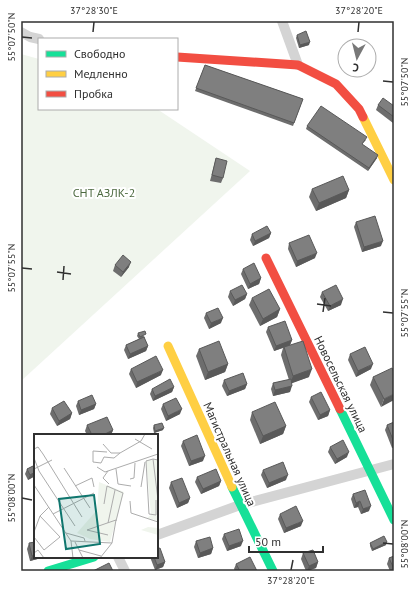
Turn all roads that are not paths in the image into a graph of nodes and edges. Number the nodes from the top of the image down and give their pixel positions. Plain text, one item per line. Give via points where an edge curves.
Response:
1 (282, 21) edge
2 (21, 32) edge
3 (38, 39) edge
4 (178, 56) edge
5 (298, 65) junction
6 (394, 180) edge
7 (266, 258) dead end
8 (168, 346) dead end
9 (394, 464) edge
10 (370, 471) junction
11 (240, 505) junction
12 (394, 520) edge
13 (158, 535) edge
14 (91, 558) edge
15 (118, 558) edge
16 (48, 571) edge
17 (125, 571) edge
18 (273, 571) edge

1 - 5 street
2 - 3 street via 30,38
4 - 5 street
5 - 6 street via 336,84 359,109
7 - 10 street, Новосельская улица
8 - 11 street, Магистральная улица
9 - 10 street
10 - 11 street
10 - 12 street, Новосельская улица
11 - 13 street
11 - 18 street, Магистральная улица
14 - 16 street
15 - 17 street

